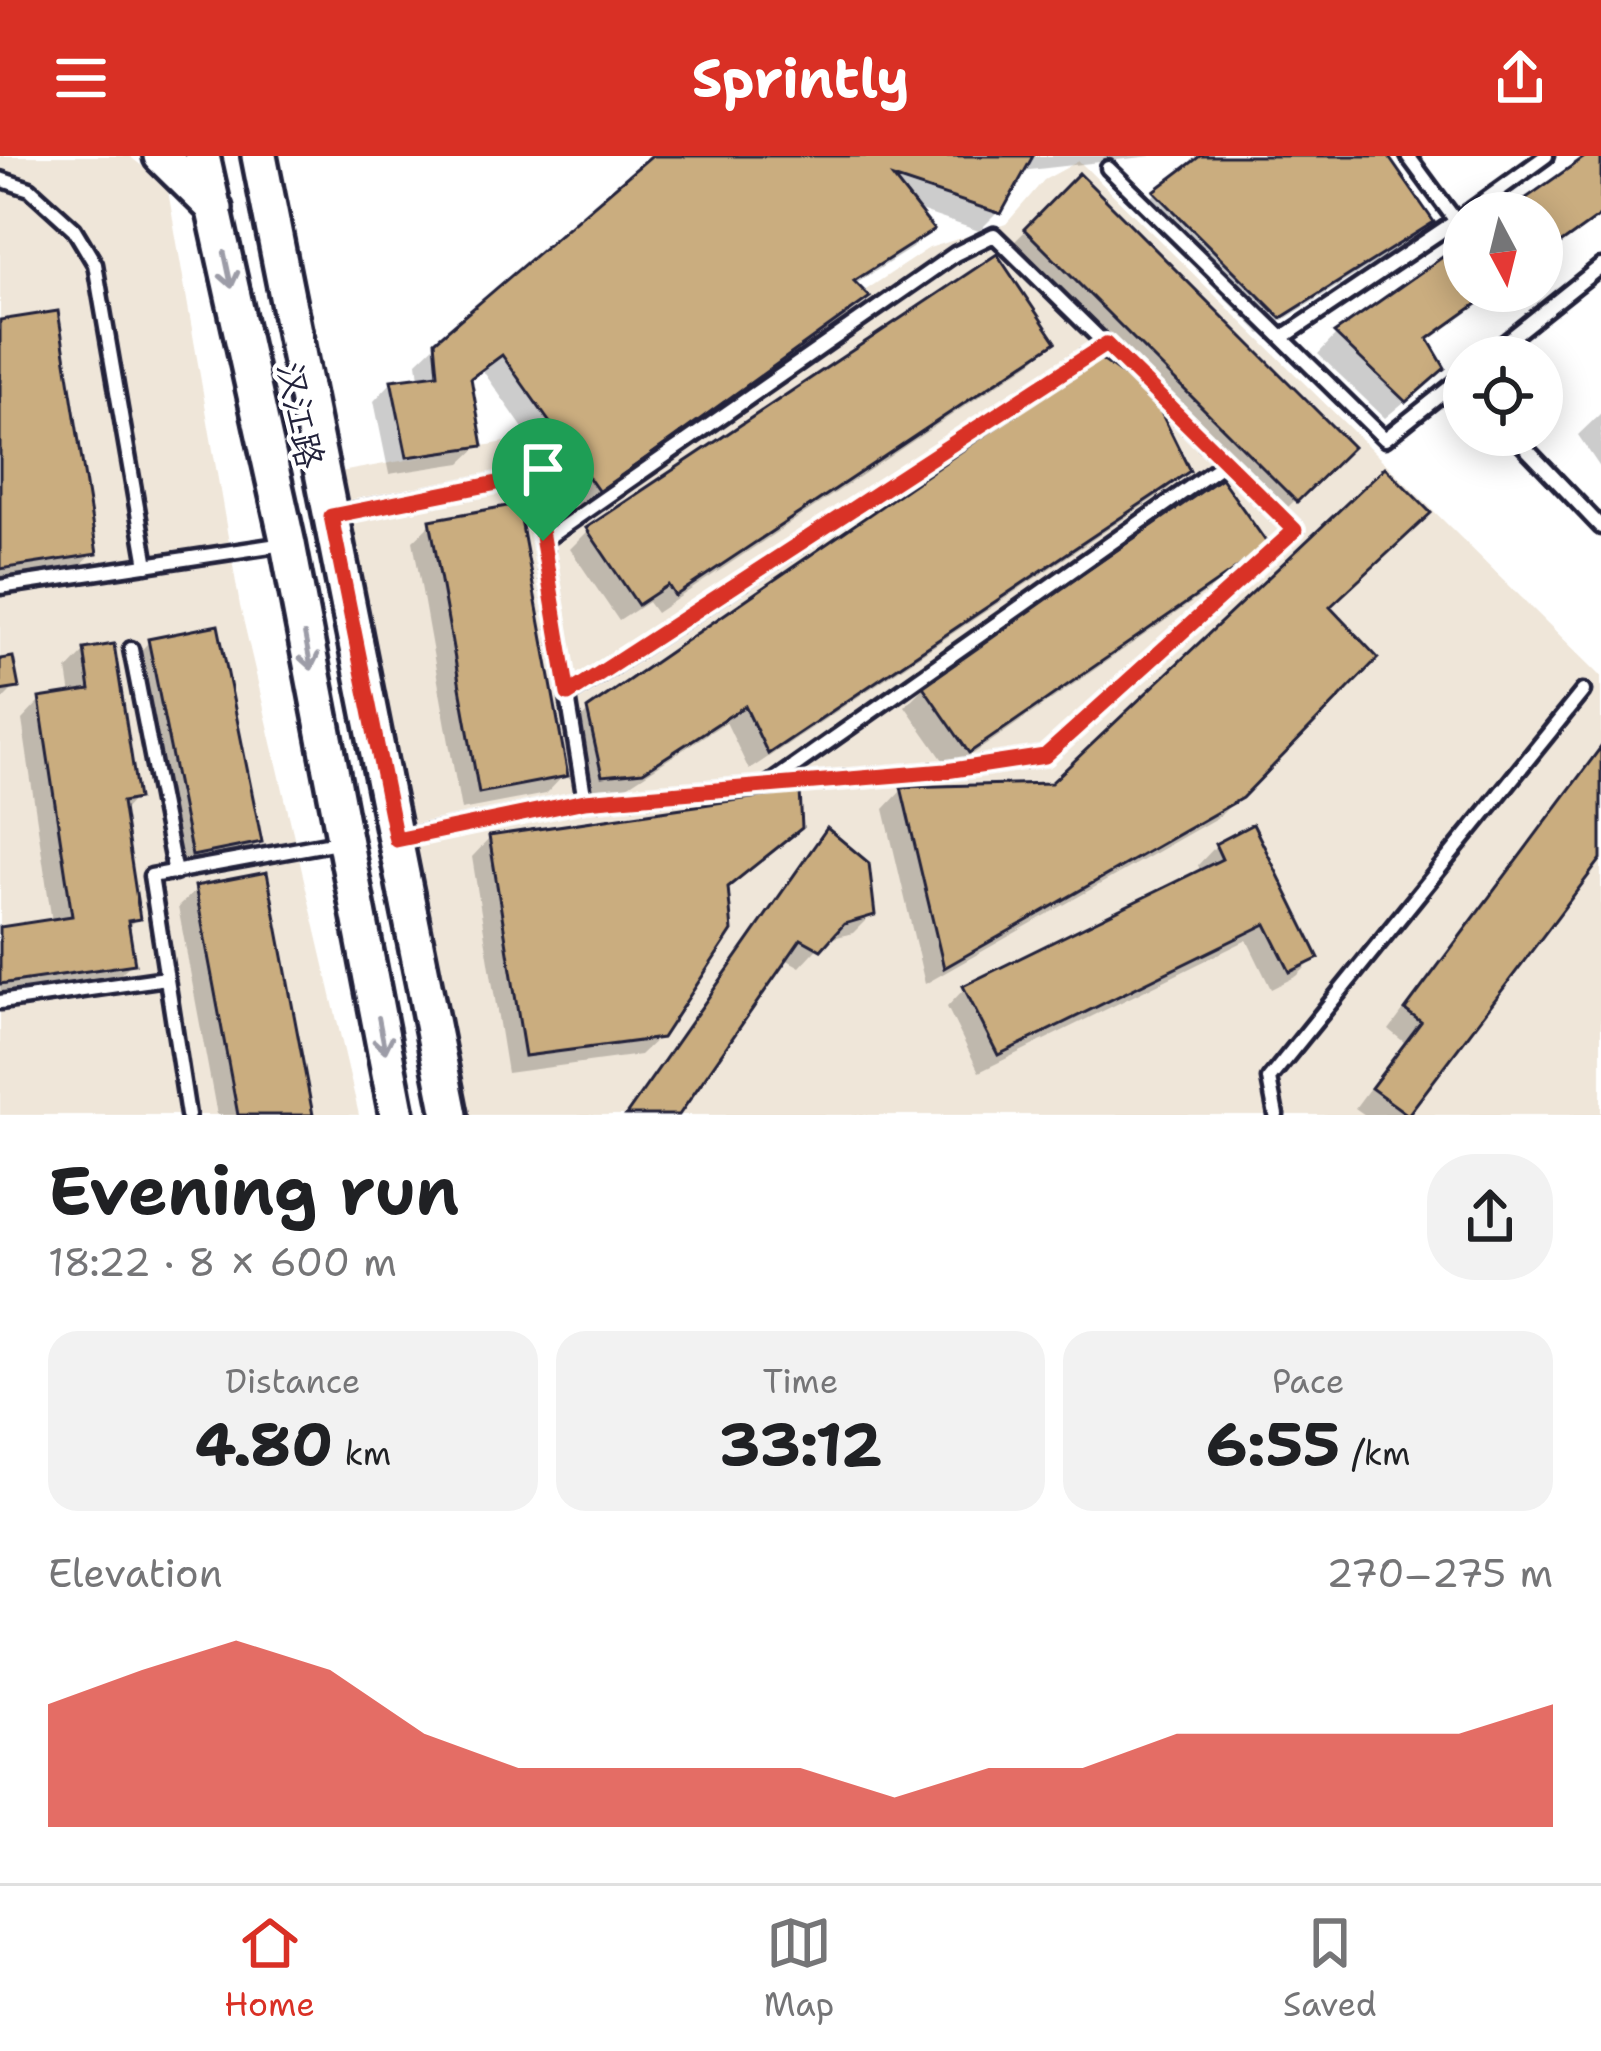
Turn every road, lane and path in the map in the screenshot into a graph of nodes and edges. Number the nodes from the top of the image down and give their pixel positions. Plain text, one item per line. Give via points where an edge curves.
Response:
1 (161, 156) edge
2 (202, 156) edge
3 (259, 156) edge
4 (268, 156) edge
5 (1408, 156) edge
6 (1546, 156) edge
7 (1108, 168) dead end
8 (0, 178) edge
9 (1496, 192) edge
10 (267, 195) junction
11 (1443, 195) edge
12 (215, 209) junction
13 (1443, 229) edge
14 (1601, 266) edge
15 (1513, 336) edge
16 (1282, 338) junction
17 (1106, 344) junction
18 (1443, 395) edge
19 (1533, 456) edge
20 (1226, 462) junction
21 (331, 516) junction
22 (1601, 527) edge
23 (543, 541) junction
24 (288, 544) junction
25 (146, 565) junction
26 (0, 587) edge
27 (131, 649) dead end
28 (1583, 691) dead end
29 (568, 694) junction
30 (766, 786) junction
31 (585, 801) junction
32 (396, 840) junction
33 (344, 841) junction
34 (175, 873) junction
35 (166, 978) junction
36 (0, 1002) edge
37 (186, 1115) edge
38 (397, 1115) edge
39 (451, 1115) edge
40 (1276, 1115) edge

1 - 12 main road
2 - 12 main road, 汉江路
3 - 10 main road, 汉江路
4 - 10 main road
5 - 11 lane
6 - 9 lane
7 - 16 lane
8 - 25 lane via 30,189 74,229 95,264
10 - 21 main road, 汉江路
12 -> 24 main road, 汉江路
13 - 16 lane
14 - 15 lane
16 - 18 lane via 1385,439
17 - 20 lane
17 - 23 lane via 994,235
17 - 29 lane
19 - 22 lane
20 - 30 lane
20 - 30 lane via 1295,530 1045,756
21 - 23 lane via 532,476
21 - 32 main road, 汉江路
23 - 29 lane
24 - 25 lane
24 -> 33 main road, 汉江路
25 - 26 lane
27 - 34 lane
28 - 40 lane via 1269,1079
29 - 31 lane
30 - 31 lane
31 - 32 lane
32 - 39 main road, 汉江路
33 - 34 lane
33 -> 38 main road, 汉江路
34 - 35 lane via 151,876
35 - 36 lane
35 - 37 lane

